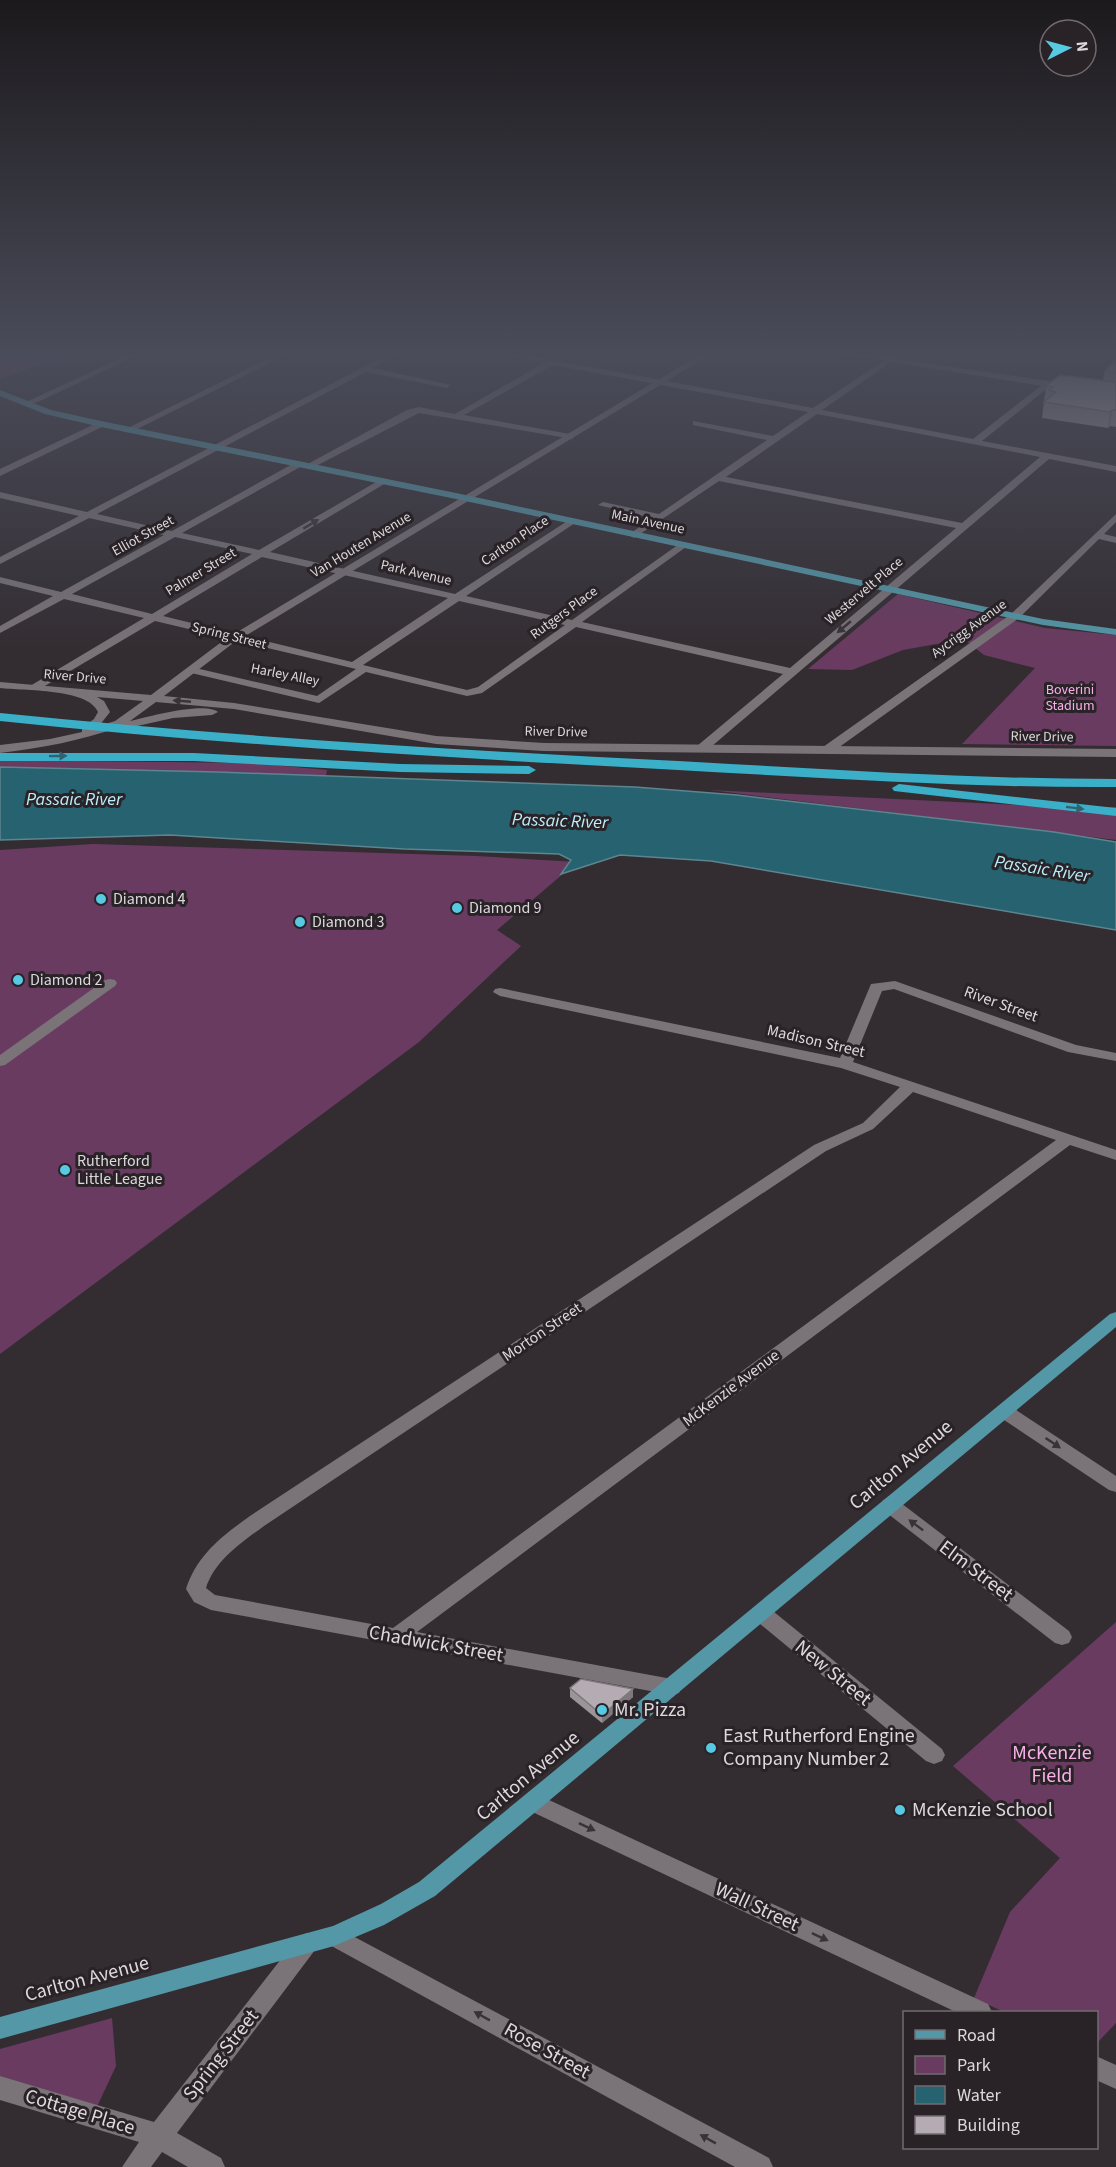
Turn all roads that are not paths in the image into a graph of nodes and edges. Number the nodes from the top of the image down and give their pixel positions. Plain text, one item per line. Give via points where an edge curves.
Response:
1 (43, 452) edge
2 (208, 452) edge
3 (237, 452) edge
4 (330, 452) edge
5 (544, 452) edge
6 (757, 452) edge
7 (1027, 452) edge
8 (1047, 456) junction
9 (304, 465) junction
10 (1116, 469) edge
11 (0, 473) edge
12 (719, 478) junction
13 (383, 481) junction
14 (0, 495) edge
15 (467, 498) junction
16 (603, 505) dead end
17 (87, 515) junction
18 (661, 517) junction
19 (1116, 517) edge
20 (572, 521) junction
21 (963, 526) junction
22 (173, 534) junction
23 (634, 535) junction
24 (1097, 536) junction
25 (1116, 540) edge
26 (682, 545) junction
27 (261, 554) junction
28 (0, 561) edge
29 (344, 573) junction
30 (0, 580) edge
31 (888, 589) junction
32 (63, 595) junction
33 (457, 598) junction
34 (1015, 616) junction
35 (154, 617) junction
36 (575, 624) junction
37 (0, 630) edge
38 (1116, 632) edge
39 (237, 637) junction
40 (359, 667) junction
41 (191, 670) junction
42 (791, 672) junction
43 (0, 685) edge
44 (34, 688) junction
45 (458, 690) joint
46 (69, 691) junction
47 (155, 699) junction
48 (0, 708) edge
49 (281, 715) junction
50 (0, 717) edge
51 (0, 728) edge
52 (166, 733) junction
53 (89, 734) junction
54 (50, 743) junction
55 (0, 749) edge
56 (701, 749) junction
57 (827, 750) junction
58 (1116, 753) edge
59 (0, 757) edge
60 (561, 770) junction
61 (1116, 783) edge
62 (892, 787) junction
63 (1116, 794) edge
64 (1116, 812) edge
65 (110, 983) dead end
66 (500, 992) dead end
67 (1116, 1057) edge
68 (0, 1062) edge
69 (845, 1064) junction
70 (910, 1086) junction
71 (1068, 1139) junction
72 (1116, 1155) edge
73 (1116, 1318) edge
74 (1004, 1411) junction
75 (1116, 1485) edge
76 (890, 1505) junction
77 (201, 1597) joint
78 (760, 1613) junction
79 (395, 1637) junction
80 (1062, 1637) dead end
81 (672, 1687) junction
82 (934, 1755) dead end
83 (534, 1802) junction
84 (334, 1936) junction
85 (307, 1943) junction
86 (976, 2011) edge
87 (0, 2028) edge
88 (1098, 2068) edge
89 (1116, 2077) edge
90 (0, 2088) edge
91 (159, 2136) junction
92 (135, 2167) edge
93 (212, 2167) edge
94 (760, 2167) edge

1 - 11 street
2 - 17 street
3 - 9 main road, Main Avenue
4 - 9 street, Elliot Street
5 - 15 street, Van Houten Avenue
6 - 12 street
7 - 8 street
8 - 10 street
8 - 21 street, Westervelt Place
9 - 13 main road, Main Avenue
9 - 22 street, Elliot Street
12 - 18 street
12 - 21 street
13 - 15 main road, Main Avenue
27 -> 13 street, Palmer Street
14 - 17 street, Park Avenue
15 - 20 main road, Main Avenue
15 - 29 street, Van Houten Avenue
16 - 18 street
17 - 22 street, Park Avenue
17 - 28 street
18 - 23 street
19 - 24 street, Aycrigg Avenue
20 - 23 main road, Main Avenue
20 - 33 street, Carlton Place
21 - 31 street, Westervelt Place
22 - 27 street, Park Avenue
22 - 32 street, Elliot Street
23 - 26 main road, Main Avenue
24 - 25 street
24 - 34 street, Aycrigg Avenue
26 - 31 main road, Main Avenue
26 - 36 street, Rutgers Place
27 - 29 street, Park Avenue
27 - 35 street, Palmer Street
29 - 33 street, Park Avenue
29 - 39 street, Van Houten Avenue
30 - 32 street, Spring Street
31 - 34 main road, Main Avenue
31 -> 42 street, Westervelt Place
32 - 35 street, Spring Street
32 - 37 street, Elliot Street
33 - 36 street, Park Avenue
33 - 40 street, Carlton Place
34 - 38 main road, Main Avenue
34 - 57 street, Aycrigg Avenue
35 - 39 street, Spring Street
35 - 44 street, Palmer Street
36 - 42 street, Park Avenue
36 - 45 street, Rutgers Place via 482,690
39 - 40 street, Spring Street
39 - 41 street, Van Houten Avenue
40 - 41 street, Harley Alley via 320,700
40 - 45 street, Spring Street
41 - 47 street, Van Houten Avenue
42 - 56 street, Westervelt Place
43 - 44 street, River Drive
44 - 46 street, River Drive
46 - 47 street, River Drive
46 - 54 street via 95,699 103,707 102,716 94,726
49 -> 47 street, River Drive via 234,706
47 - 53 street, Van Houten Avenue via 127,718
48 - 52 highway
49 - 53 street via 201,712
49 - 56 street, River Drive via 473,744
50 - 52 highway
51 - 60 highway via 296,755
52 - 61 highway via 483,756
53 - 54 street
54 - 55 street
56 - 57 street, River Drive
57 - 58 street, River Drive
59 -> 60 highway via 184,757 400,768
60 - 62 highway
62 - 63 highway
62 -> 64 highway
65 - 68 street
66 - 69 street, Madison Street
67 - 69 street, River Street via 1073,1050 895,985 876,987
69 - 70 street, Madison Street
70 - 71 street, Madison Street
70 - 77 street, Morton Street via 868,1126 820,1148 257,1521 204,1567 196,1588
71 - 72 street, Madison Street
71 - 79 street, McKenzie Avenue
73 - 74 main road, Carlton Avenue
74 -> 75 street
74 - 76 main road, Carlton Avenue
76 - 78 main road, Carlton Avenue
80 -> 76 street, Elm Street
77 - 79 street, Chadwick Street
78 - 81 main road, Carlton Avenue
78 - 82 street, New Street
79 - 81 street, Chadwick Street
81 - 83 main road, Carlton Avenue
83 - 84 main road, Carlton Avenue via 409,1902
83 -> 86 street, Wall Street
84 - 85 main road, Carlton Avenue
94 -> 84 street, Rose Street
85 - 87 main road, Carlton Avenue
85 - 91 street, Spring Street
88 - 89 street
90 - 91 street, Cottage Place
91 - 92 street, Spring Street
91 - 93 street, Cottage Place

